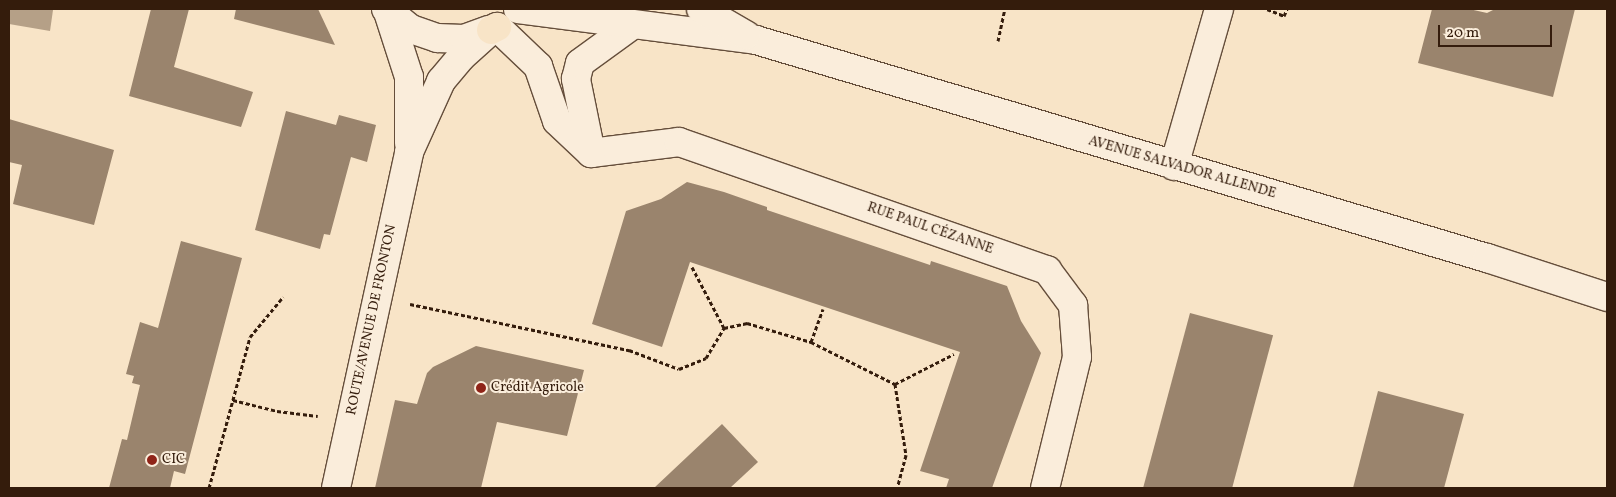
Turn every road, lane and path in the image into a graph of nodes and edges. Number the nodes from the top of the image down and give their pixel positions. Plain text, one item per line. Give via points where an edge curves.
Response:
1 (518, 9) edge
2 (701, 9) edge
3 (1005, 9) edge
4 (1219, 9) edge
5 (1267, 9) edge
6 (1287, 9) edge
7 (387, 10) edge
8 (631, 26) junction
9 (494, 28) junction
10 (756, 40) junction
11 (998, 41) dead end
12 (409, 152) junction
13 (591, 153) junction
14 (1174, 166) junction
15 (692, 267) dead end
16 (378, 296) junction
17 (283, 297) dead end
18 (1607, 297) edge
19 (823, 309) dead end
20 (724, 328) junction
21 (811, 342) junction
22 (954, 354) dead end
23 (895, 384) junction
24 (233, 400) junction
25 (350, 421) junction
26 (209, 488) edge
27 (336, 488) edge
28 (897, 488) edge
29 (1045, 488) edge

1 - 8 street, AVENUE SALVADOR ALLENDE
1 - 9 street
2 - 10 street, AVENUE SALVADOR ALLENDE
3 - 11 path
4 - 14 street
5 - 6 path via 1284,16
7 - 9 street via 411,29 437,38 464,39
7 - 12 street via 409,77
8 - 10 street, AVENUE SALVADOR ALLENDE
8 - 13 street via 580,63 576,79
9 - 12 street via 461,57 441,81
9 - 13 street via 538,66 558,121
10 - 14 street, AVENUE SALVADOR ALLENDE
12 - 16 street, ROUTE/AVENUE DE FRONTON
13 - 29 street, RUE PAUL CÉZANNE via 679,142 1046,270 1072,305 1077,357
14 - 18 street, AVENUE SALVADOR ALLENDE via 1487,258
15 - 20 path
16 - 20 path via 629,350 679,369 706,358
16 - 25 street, ROUTE/AVENUE DE FRONTON
17 - 24 path via 250,337
19 - 21 path
20 - 21 path via 747,324
21 - 23 path
22 - 23 path
23 - 28 path via 906,455
24 - 25 path via 278,411
24 - 26 path
25 - 27 street, ROUTE/AVENUE DE FRONTON

